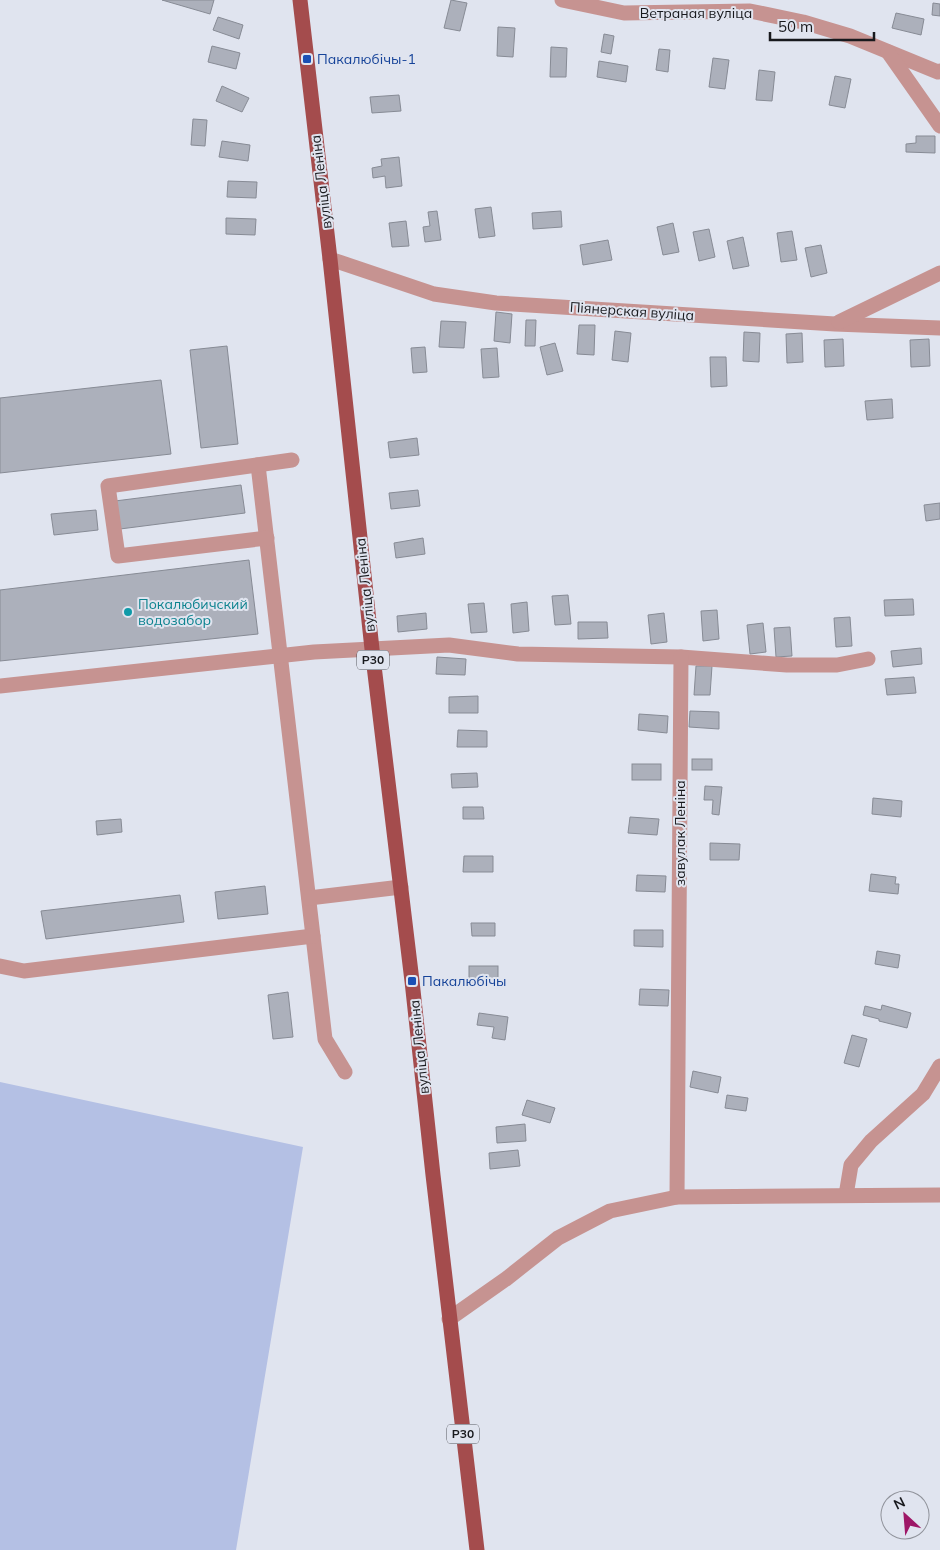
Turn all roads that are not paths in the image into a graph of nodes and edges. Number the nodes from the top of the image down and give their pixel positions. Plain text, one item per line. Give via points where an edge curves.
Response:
1 (300, 0) edge
2 (562, 0) edge
3 (625, 7) edge
4 (888, 51) junction
5 (940, 71) edge
6 (940, 126) edge
7 (330, 259) junction
8 (940, 274) edge
9 (835, 324) junction
10 (940, 328) edge
11 (292, 460) dead end
12 (258, 465) junction
13 (267, 538) junction
14 (372, 649) junction
15 (280, 656) junction
16 (681, 657) junction
17 (868, 659) dead end
18 (0, 686) edge
19 (401, 887) junction
20 (308, 898) junction
21 (313, 936) junction
22 (0, 966) edge
23 (940, 1066) edge
24 (346, 1072) dead end
25 (846, 1195) junction
26 (940, 1195) edge
27 (677, 1197) junction
28 (449, 1319) junction
29 (477, 1550) edge

1 - 7 main road, вуліца Леніна / Р30
2 - 3 street, Ветраная вуліца
3 - 4 street, Ветраная вуліца via 750,11 803,22
4 - 5 street, Ветраная вуліца
4 - 6 street
7 - 9 street, Піянерская вуліца via 434,294 496,302
7 - 14 main road, вуліца Леніна / Р30
8 - 9 street
9 - 10 street, Піянерская вуліца
11 - 12 street
12 - 13 street
12 - 13 street via 108,486 118,556
13 - 15 street
14 - 15 street
14 - 16 street via 449,646 518,654
14 - 19 main road, вуліца Леніна / Р30
15 - 18 street
15 - 20 street
16 - 17 street via 787,665 837,665
16 - 27 street, завулак Леніна
19 - 20 street
19 - 28 main road, вуліца Леніна / Р30
20 - 21 street
21 - 22 street via 24,971
21 - 24 street via 325,1039
23 - 25 street via 924,1094 871,1141 851,1165
25 - 26 street
25 - 27 street
27 - 28 street via 610,1211 558,1238
28 - 29 main road, Р30

